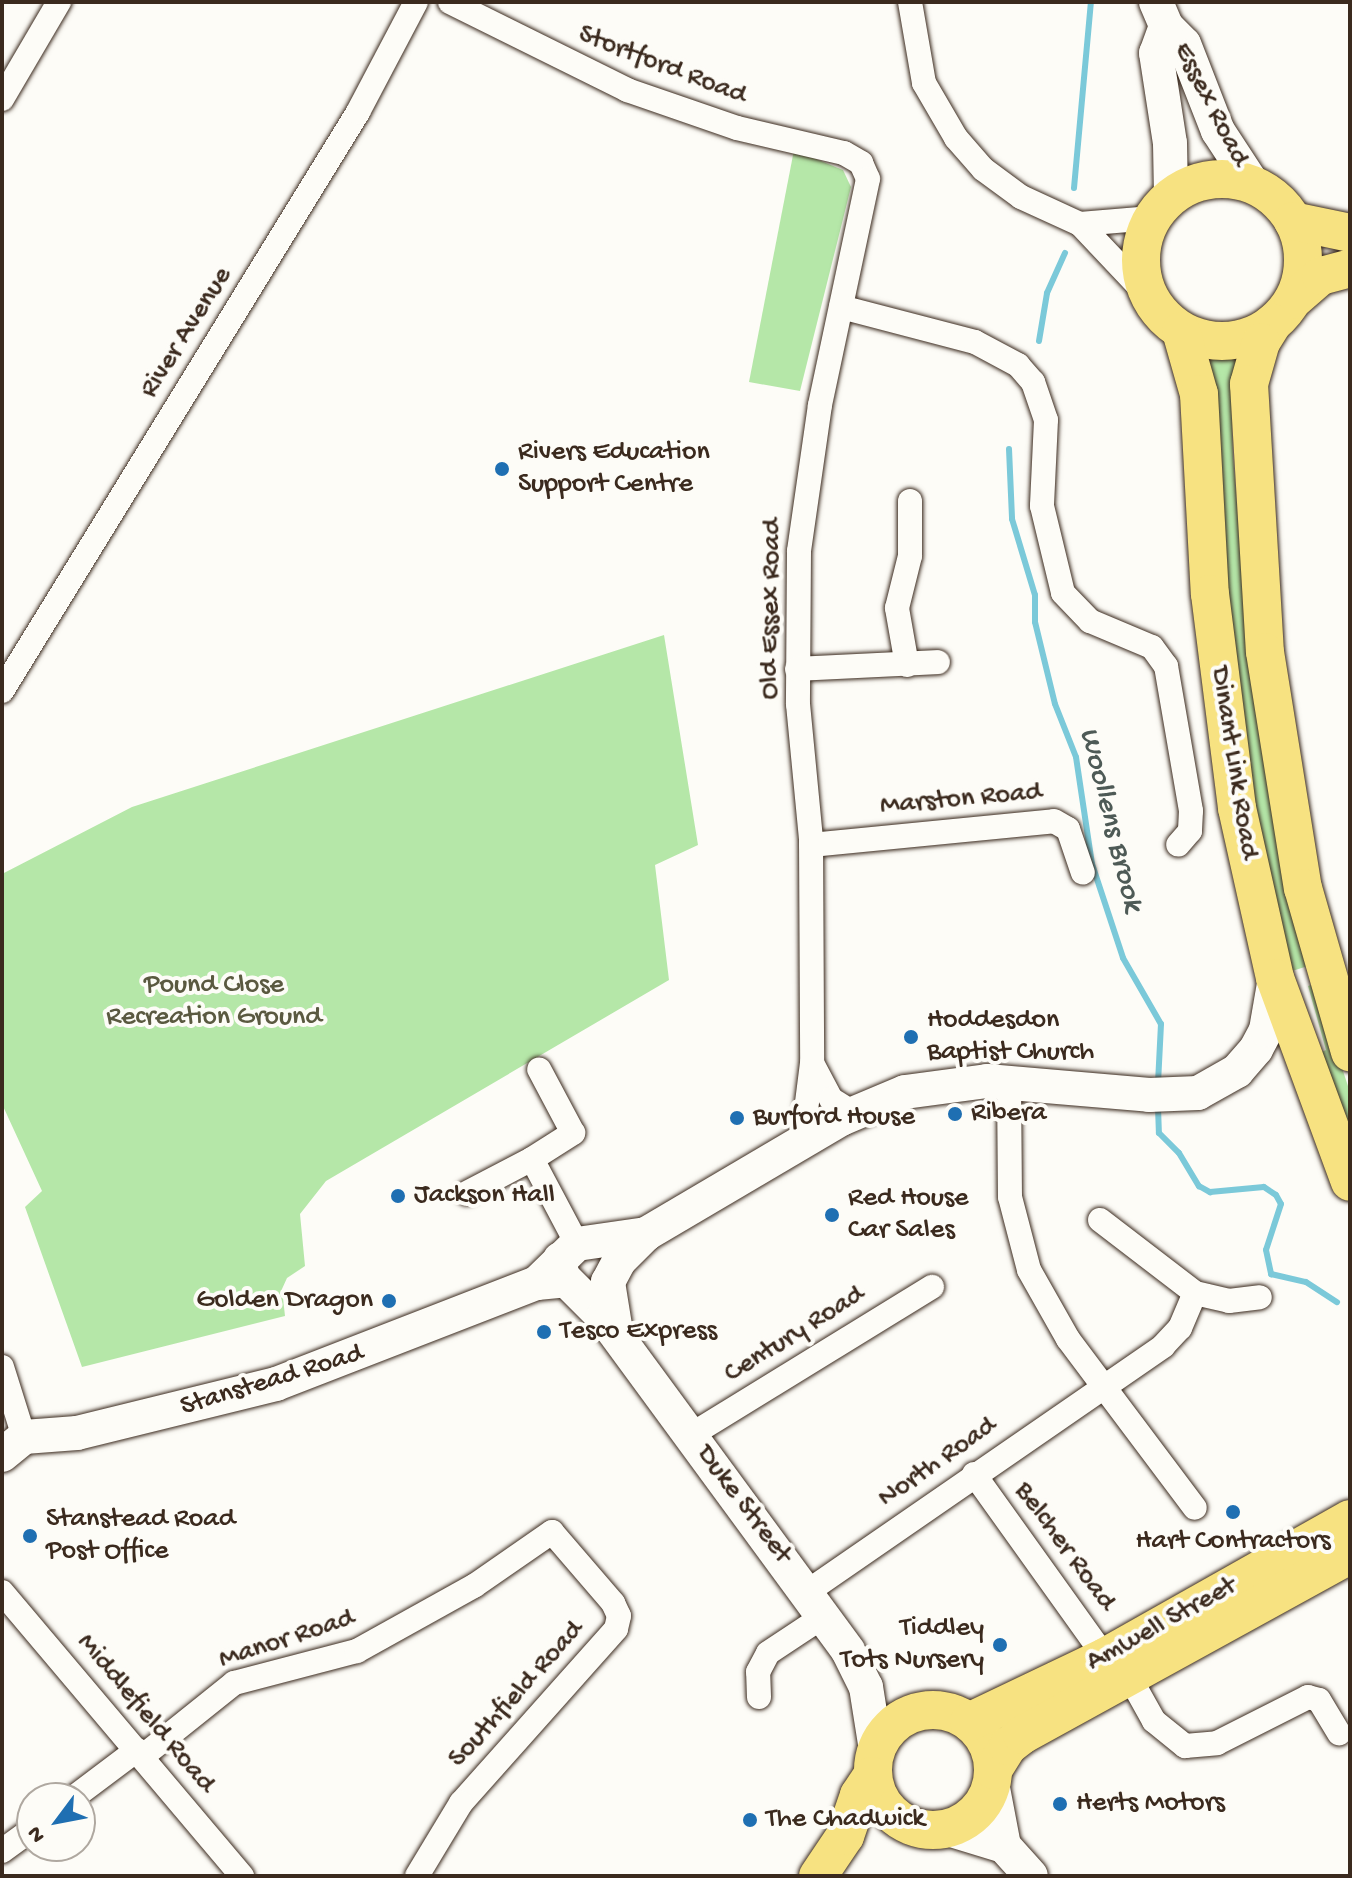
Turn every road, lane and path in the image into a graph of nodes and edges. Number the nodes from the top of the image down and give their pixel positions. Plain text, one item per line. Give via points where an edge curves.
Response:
1 (59, 2) edge
2 (416, 2) edge
3 (450, 2) edge
4 (910, 2) edge
5 (1161, 14) edge
6 (2, 99) edge
7 (861, 163) joint
8 (1254, 186) junction
9 (1162, 207) junction
10 (1293, 221) junction
11 (1080, 224) junction
12 (1350, 233) edge
13 (1350, 268) edge
14 (1149, 297) junction
15 (841, 307) junction
16 (1283, 312) junction
17 (1181, 331) junction
18 (910, 501) dead end
19 (938, 662) dead end
20 (907, 665) junction
21 (797, 669) junction
22 (2, 691) edge
23 (811, 845) junction
24 (1178, 845) dead end
25 (1083, 873) dead end
26 (1275, 978) junction
27 (1340, 999) edge
28 (1350, 1052) edge
29 (812, 1063) junction
30 (539, 1069) dead end
31 (1009, 1083) junction
32 (853, 1113) junction
33 (802, 1142) junction
34 (532, 1159) junction
35 (1350, 1182) edge
36 (467, 1193) dead end
37 (1100, 1220) dead end
38 (646, 1234) junction
39 (561, 1267) junction
40 (932, 1287) dead end
41 (1195, 1293) junction
42 (1260, 1297) dead end
43 (618, 1336) junction
44 (2, 1367) edge
45 (1103, 1385) junction
46 (691, 1435) junction
47 (13, 1446) edge
48 (974, 1474) junction
49 (1195, 1508) dead end
50 (1350, 1519) edge
51 (538, 1538) joint
52 (1350, 1555) edge
53 (2, 1592) edge
54 (815, 1604) junction
55 (1117, 1667) junction
56 (759, 1697) dead end
57 (969, 1722) junction
58 (1339, 1733) dead end
59 (140, 1753) junction
60 (874, 1763) junction
61 (992, 1777) junction
62 (96, 1783) edge
63 (904, 1823) junction
64 (948, 1829) junction
65 (845, 1836) junction
66 (1004, 1846) junction
67 (242, 1876) edge
68 (417, 1876) edge
69 (818, 1876) edge
70 (1031, 1876) edge

1 - 6 street
2 - 22 street, River Avenue via 358,112
3 - 7 street, Stortford Road via 627,90 737,128 844,153
4 - 11 street via 924,83 956,138 983,169 1021,197
5 - 8 street, Essex Road via 1184,44 1218,131
5 - 9 street, Essex Road via 1156,53 1170,143
7 - 15 street, Old Essex Road via 869,188
8 - 9 main road via 1212,180
8 - 10 main road
9 - 11 street
9 - 14 main road via 1141,253
10 - 12 main road
10 - 16 main road via 1303,260
11 - 14 street
13 - 16 main road via 1321,276
14 - 17 main road
15 - 21 street, Old Essex Road via 805,495
15 - 24 street via 975,342 1018,365 1033,382 1046,420 1042,506 1063,593 1090,621 1152,647 1166,666 1191,811 1190,831
16 - 17 main road via 1234,341 1211,341
16 - 27 main road, Dinant Link Road via 1261,342 1249,384 1265,652 1303,888
17 - 26 main road, Dinant Link Road via 1199,394 1224,728
18 - 20 street via 910,556 897,608
19 - 20 street
20 - 21 street
21 - 23 street, Old Essex Road
23 - 25 street, Marston Road via 1054,821 1068,829
23 - 29 street, Old Essex Road
26 - 31 street via 1266,1030 1256,1049 1217,1085 1184,1095 1149,1095
26 - 35 main road, Dinant Link Road
27 - 28 main road, Dinant Link Road
29 - 32 street, Old Essex Road via 831,1099
29 - 33 street, Old Essex Road
30 - 34 street via 573,1133
31 - 32 street via 923,1087
31 - 45 street via 1008,1179 1024,1254 1051,1311
32 - 33 street
33 - 38 street
34 - 36 street
34 - 39 street
37 - 41 street
38 - 39 street, Stanstead Road
38 - 43 street via 612,1271 608,1304
39 - 43 street, Duke Street
39 - 47 street, Stanstead Road via 276,1384
40 - 46 street, Century Road
41 - 42 street via 1229,1301
41 - 45 street, North Road via 1173,1337
43 - 46 street, Duke Street
44 - 47 street
45 - 48 street, North Road
45 - 49 street
46 - 54 street, Duke Street
48 - 54 street, North Road
48 - 55 street, Belcher Road
50 - 55 main road, Amwell Street
51 - 59 street, Manor Road via 474,1586 372,1644 332,1660 234,1683
51 - 68 street, Southfield Road via 552,1532 563,1540 613,1603 618,1623 461,1803
52 - 55 main road, Amwell Street
53 - 59 street, Middlefield Road
54 - 56 street, North Road via 768,1653 758,1672
54 - 60 street, Duke Street via 866,1687
55 - 57 main road, Amwell Street
55 - 58 street, Belcher Road via 1154,1721 1185,1746 1217,1743 1308,1697 1319,1700
55 - 61 main road, Amwell Street via 1008,1746
57 - 60 main road via 952,1713 922,1710 896,1721
57 - 61 main road via 986,1742
59 - 62 street, Manor Road
59 - 67 street, Middlefield Road
60 - 63 main road via 878,1796
60 - 65 main road
61 - 64 main road via 974,1814
61 - 66 street
63 - 64 main road
63 - 65 main road
64 - 66 street
65 - 69 main road
66 - 70 street

